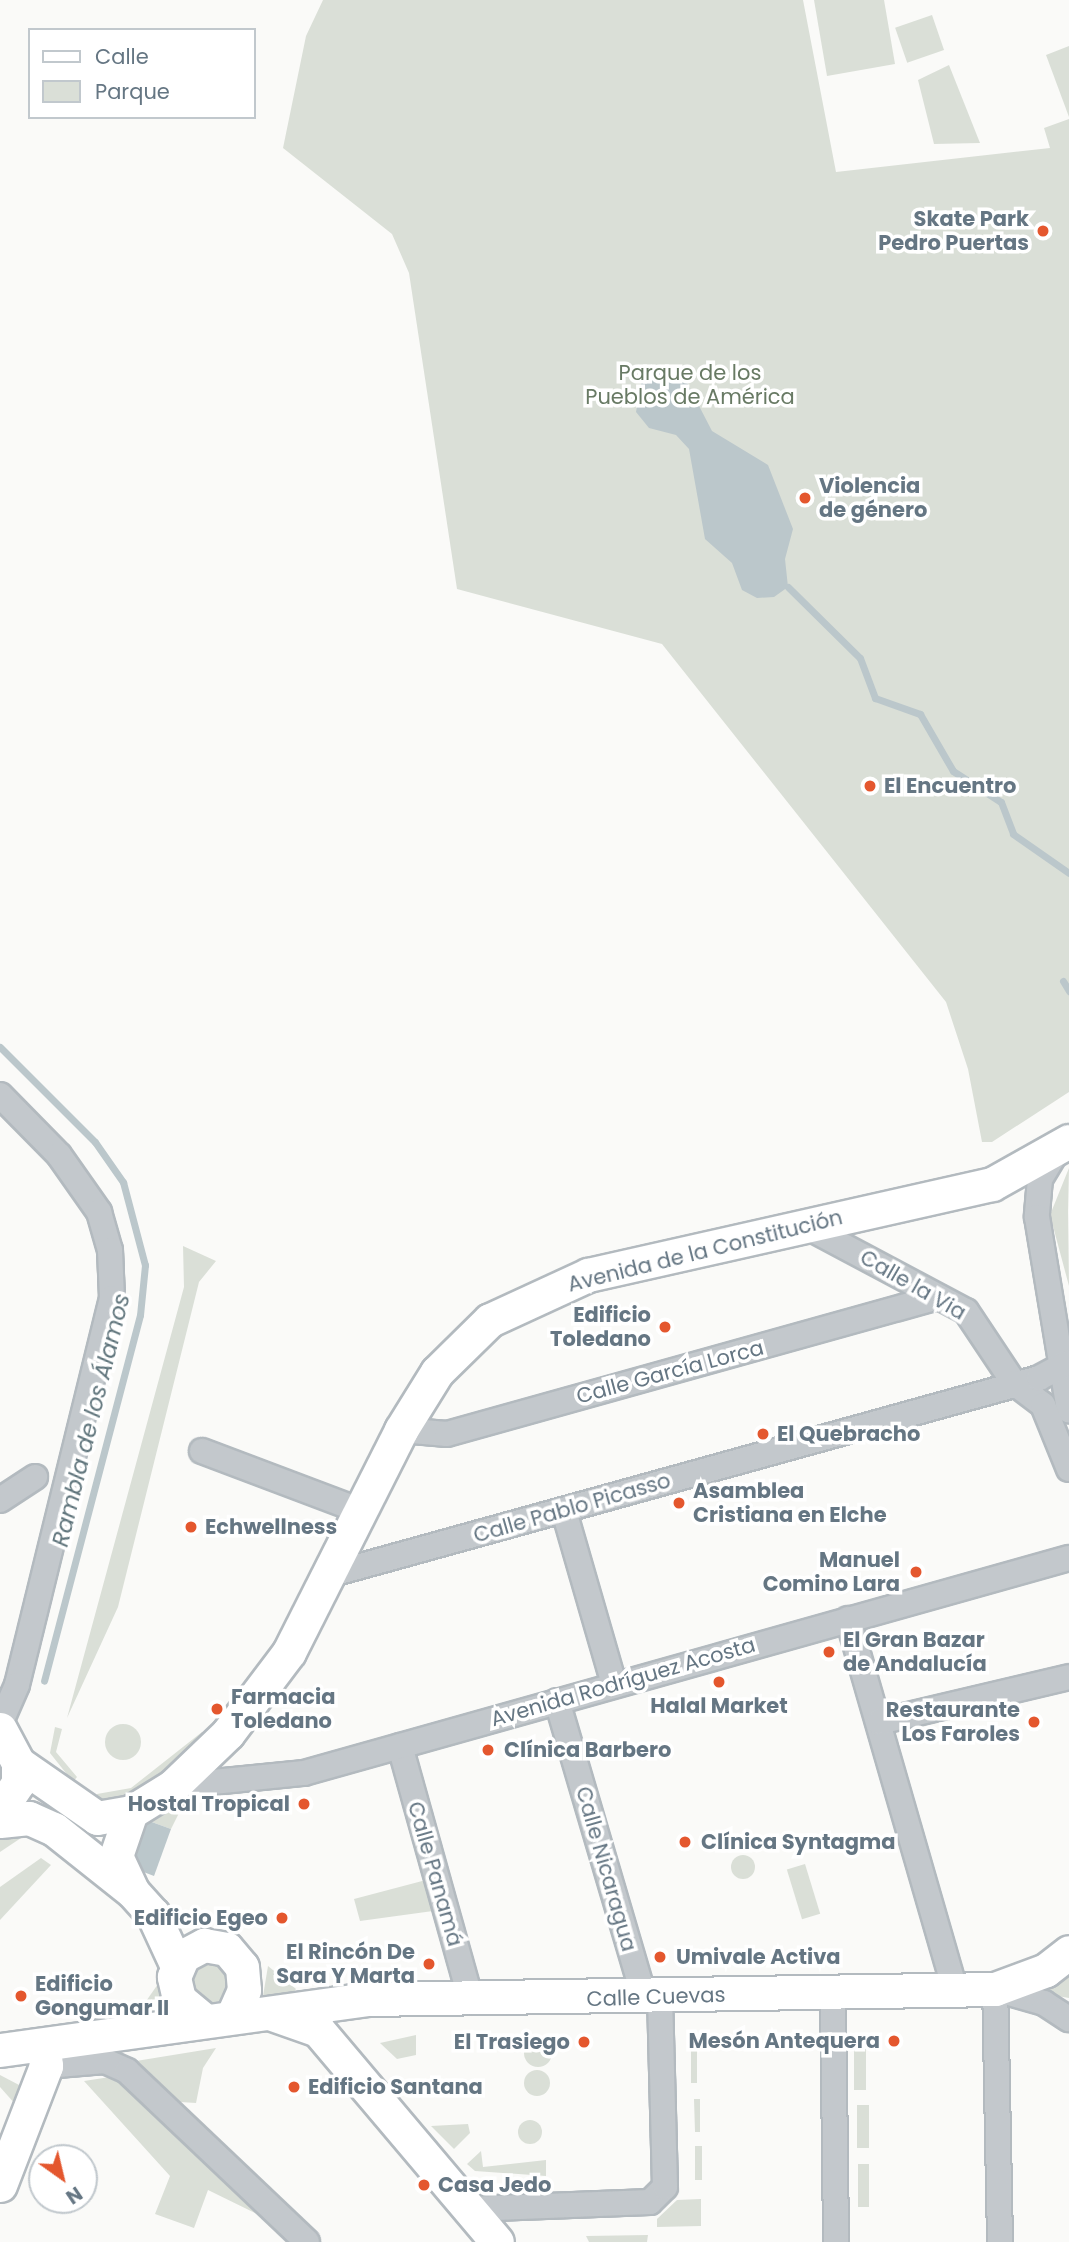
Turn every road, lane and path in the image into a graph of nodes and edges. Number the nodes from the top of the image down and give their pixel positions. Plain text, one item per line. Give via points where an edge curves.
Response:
1 (0, 1095) edge
2 (1063, 1145) edge
3 (804, 1225) junction
4 (938, 1297) junction
5 (1066, 1362) edge
6 (1014, 1382) junction
7 (1069, 1410) edge
8 (401, 1430) junction
9 (202, 1451) dead end
10 (1069, 1469) edge
11 (35, 1477) dead end
12 (0, 1500) edge
13 (361, 1511) junction
14 (564, 1511) junction
15 (1069, 1558) edge
16 (332, 1574) junction
17 (848, 1619) junction
18 (1069, 1677) edge
19 (614, 1684) junction
20 (557, 1701) junction
21 (879, 1722) junction
22 (0, 1726) edge
23 (400, 1746) junction
24 (18, 1763) junction
25 (173, 1786) junction
26 (0, 1810) edge
27 (131, 1811) junction
28 (0, 1821) edge
29 (132, 1891) junction
30 (1069, 1952) edge
31 (177, 1966) junction
32 (995, 1989) junction
33 (955, 1990) junction
34 (833, 1993) junction
35 (652, 1997) junction
36 (369, 1999) junction
37 (471, 2001) junction
38 (232, 2015) junction
39 (1069, 2018) edge
40 (0, 2050) edge
41 (45, 2057) junction
42 (353, 2072) junction
43 (0, 2185) edge
44 (469, 2209) junction
45 (307, 2242) edge
46 (497, 2242) edge
47 (836, 2242) edge
48 (1000, 2242) edge

1 - 22 street via 85,1186 110,1251 112,1298 17,1685
2 - 3 main road, Avenida de la Constitución via 992,1184
2 - 5 street via 1040,1179 1037,1217
3 - 4 street, Calle la Via
3 - 8 main road, Avenida de la Constitución via 588,1275 532,1296 490,1320 437,1372
4 - 6 street, Calle la Via via 966,1311
4 - 8 street, Calle García Lorca via 447,1434
5 - 6 street, Calle Pablo Picasso via 1039,1378
5 - 7 street
6 - 10 street, Calle la Via via 1043,1405
6 - 14 street, Calle Pablo Picasso
8 - 13 main road, Avenida de la Constitución
9 - 13 street
11 - 12 street
13 - 16 main road, Avenida de la Constitución
14 - 16 street, Calle Pablo Picasso
14 - 19 street
15 - 17 street, Avenida Rodríguez Acosta
16 - 25 main road, Avenida de la Constitución via 289,1653 228,1733
17 - 19 street, Avenida Rodríguez Acosta
17 - 21 street
18 - 21 street
19 - 20 street, Avenida Rodríguez Acosta
20 - 23 street, Avenida Rodríguez Acosta
20 - 35 street, Calle Nicaragua
21 - 33 street
22 - 24 main road
23 - 25 street, Avenida Rodríguez Acosta via 266,1781
23 - 37 street, Calle Panamá
24 - 26 main road via 18,1783
24 - 27 main road, Avenida de la Constitución via 97,1818
25 - 27 main road, Avenida de la Constitución
27 - 29 main road via 116,1856
28 - 29 main road via 29,1818 54,1829
29 - 31 main road via 153,1914
30 - 32 main road, Calle Cuevas via 1046,1970
31 - 38 main road via 179,1999
31 - 38 main road via 204,1945 236,1956 245,1978
32 - 33 main road, Calle Cuevas
32 - 39 street via 1044,2003
32 - 48 street
33 - 34 main road, Calle Cuevas
34 - 35 main road, Calle Cuevas
34 - 47 street
35 - 37 main road, Calle Cuevas
35 - 44 street, Calle Nicaragua via 665,2187 650,2202
36 - 37 main road, Calle Cuevas
36 - 38 main road, Calle Cuevas
36 - 42 main road via 354,2015 346,2038
38 - 41 main road, Calle Cuevas
38 - 42 main road via 304,2021
40 - 41 main road, Calle Cuevas
41 - 43 main road
41 - 45 street via 105,2061 127,2071
42 - 44 main road
44 - 46 main road

